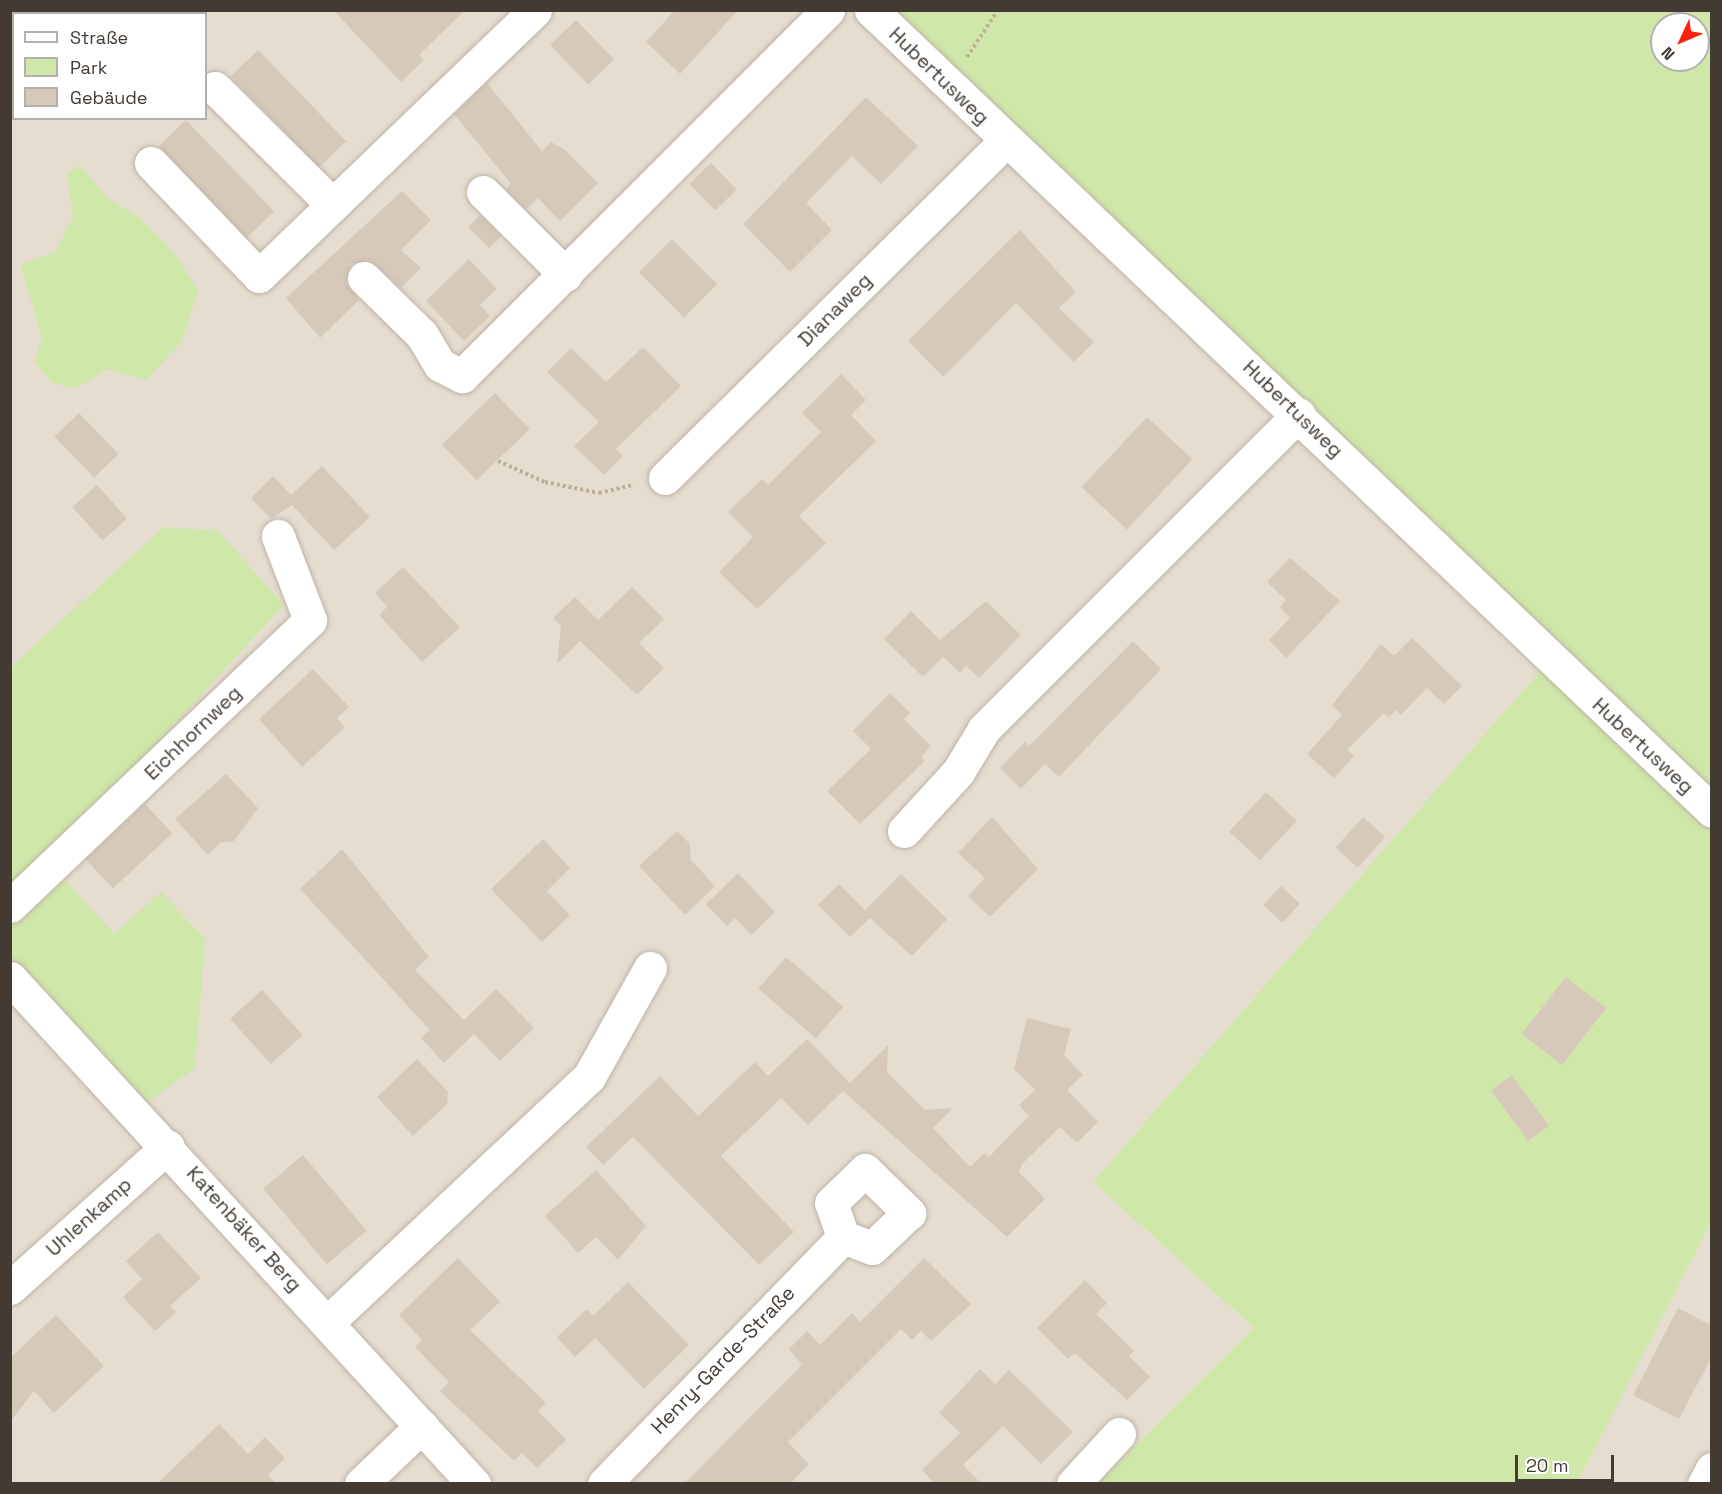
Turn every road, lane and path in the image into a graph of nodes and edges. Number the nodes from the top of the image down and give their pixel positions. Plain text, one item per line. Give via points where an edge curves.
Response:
1 (535, 10) edge
2 (828, 10) edge
3 (872, 10) edge
4 (998, 10) edge
5 (946, 84) junction
6 (215, 88) dead end
7 (1005, 141) junction
8 (151, 163) dead end
9 (483, 192) dead end
10 (333, 205) junction
11 (566, 275) junction
12 (364, 278) dead end
13 (1299, 414) junction
14 (498, 461) dead end
15 (666, 478) joint
16 (278, 536) dead end
17 (1712, 811) edge
18 (904, 831) dead end
19 (10, 906) edge
20 (650, 968) dead end
21 (10, 978) edge
22 (168, 1146) junction
23 (843, 1237) dead end
24 (10, 1288) edge
25 (329, 1322) junction
26 (422, 1426) junction
27 (1119, 1434) dead end
28 (1712, 1469) edge
29 (362, 1484) edge
30 (474, 1484) edge
31 (604, 1484) edge
32 (1073, 1484) edge
33 (1704, 1484) edge

1 - 10 street
2 - 11 street
3 - 5 street, Hubertusweg
4 - 5 path
5 - 7 street, Hubertusweg
6 - 10 street
7 - 13 street, Hubertusweg
7 - 15 street, Dianaweg
8 - 10 street via 260,276
9 - 11 street
11 - 12 street via 462,376 440,365 422,335
13 - 17 street, Hubertusweg via 1432,548
13 - 18 street via 984,729 958,772
14 - 15 path via 545,482 599,492
16 - 19 street, Eichhornweg via 310,620
20 - 25 street via 589,1077
21 - 22 street, Katenbäker Berg
22 - 24 street, Uhlenkamp
22 - 25 street, Katenbäker Berg
23 - 31 street, Henry-Garde-Straße
25 - 26 street, Katenbäker Berg
26 - 29 street
26 - 30 street, Katenbäker Berg
27 - 32 street
28 - 33 street

